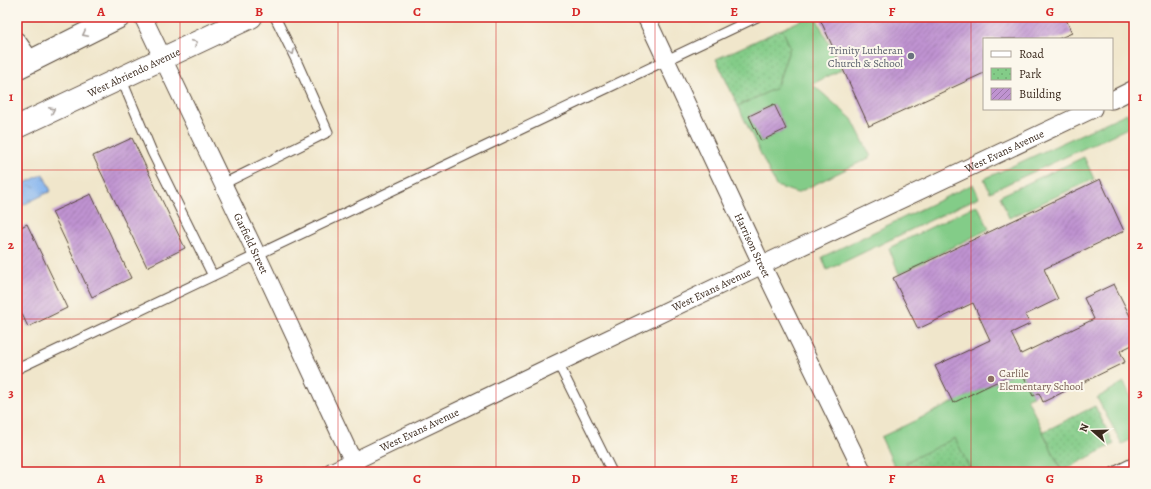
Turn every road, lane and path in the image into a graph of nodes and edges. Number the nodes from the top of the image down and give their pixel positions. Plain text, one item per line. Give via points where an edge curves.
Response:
1 (119, 17) edge
2 (143, 17) edge
3 (251, 17) edge
4 (275, 17) edge
5 (646, 17) edge
6 (757, 17) edge
7 (17, 42) edge
8 (162, 58) junction
9 (667, 60) junction
10 (24, 65) edge
11 (121, 78) junction
12 (1134, 89) edge
13 (1113, 100) edge
14 (1090, 110) edge
15 (17, 127) edge
16 (223, 184) junction
17 (257, 255) junction
18 (762, 265) junction
19 (213, 276) junction
20 (558, 363) junction
21 (17, 369) edge
22 (1134, 462) edge
23 (355, 467) edge
24 (331, 472) edge
25 (612, 472) edge
26 (863, 472) edge
27 (1114, 472) edge

1 -> 10 street
2 - 8 street, Garfield Street
8 -> 3 street, West Abriendo Avenue
4 -> 16 lane via 328,132
5 - 9 street, Harrison Street
6 - 9 lane
7 - 10 street
8 - 11 street, West Abriendo Avenue
8 - 16 street, Garfield Street
9 - 17 lane
9 - 18 street, Harrison Street
15 -> 11 street, West Abriendo Avenue
11 - 19 lane via 152,152
12 - 13 street
14 - 18 street, West Evans Avenue
16 - 17 street, Garfield Street
17 - 19 lane
17 - 23 street, Garfield Street
18 - 20 street, West Evans Avenue
18 - 26 street, Harrison Street
19 - 21 lane
20 - 23 street, West Evans Avenue
20 - 25 lane
22 - 27 lane
23 - 24 street, West Evans Avenue

